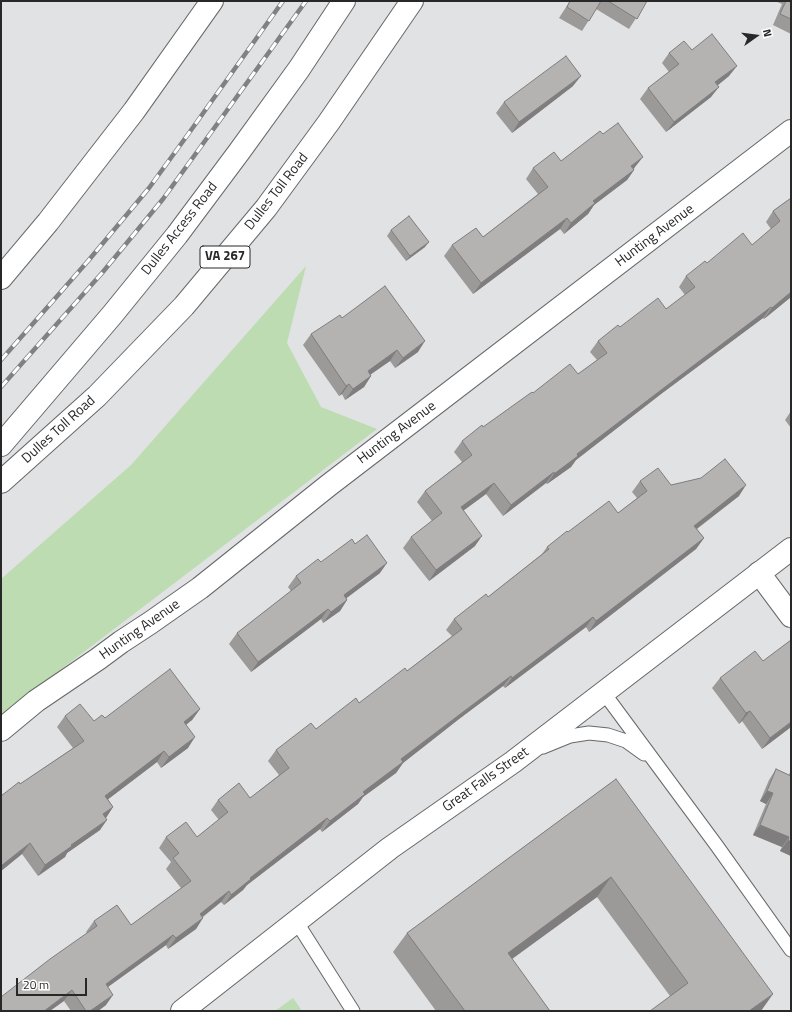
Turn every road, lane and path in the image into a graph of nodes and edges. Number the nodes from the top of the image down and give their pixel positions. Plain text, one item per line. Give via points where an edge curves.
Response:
1 (212, 1) edge
2 (344, 1) edge
3 (412, 1) edge
4 (791, 132) edge
5 (1, 278) edge
6 (1, 445) edge
7 (1, 482) edge
8 (791, 549) edge
9 (760, 573) junction
10 (791, 616) edge
11 (604, 693) junction
12 (1, 730) edge
13 (513, 762) junction
14 (656, 764) junction
15 (296, 921) junction
16 (791, 950) edge
17 (182, 1011) edge
18 (352, 1011) edge

1 - 5 main road via 134,111
2 - 6 main road, Dulles Access Road via 295,75 177,235
3 - 7 main road, Dulles Toll Road / VA 267 via 266,208 184,306 97,396
4 - 12 main road, Hunting Avenue via 329,485 200,588 36,701
8 - 9 main road, Great Falls Street
9 - 10 main road
9 - 11 main road, Great Falls Street
11 - 13 main road, Great Falls Street
11 - 14 lane
13 - 14 lane via 570,736 589,733 608,735 626,741
13 - 15 main road, Great Falls Street via 390,848
14 - 16 lane via 718,846
15 - 17 main road, Great Falls Street
15 - 18 lane

